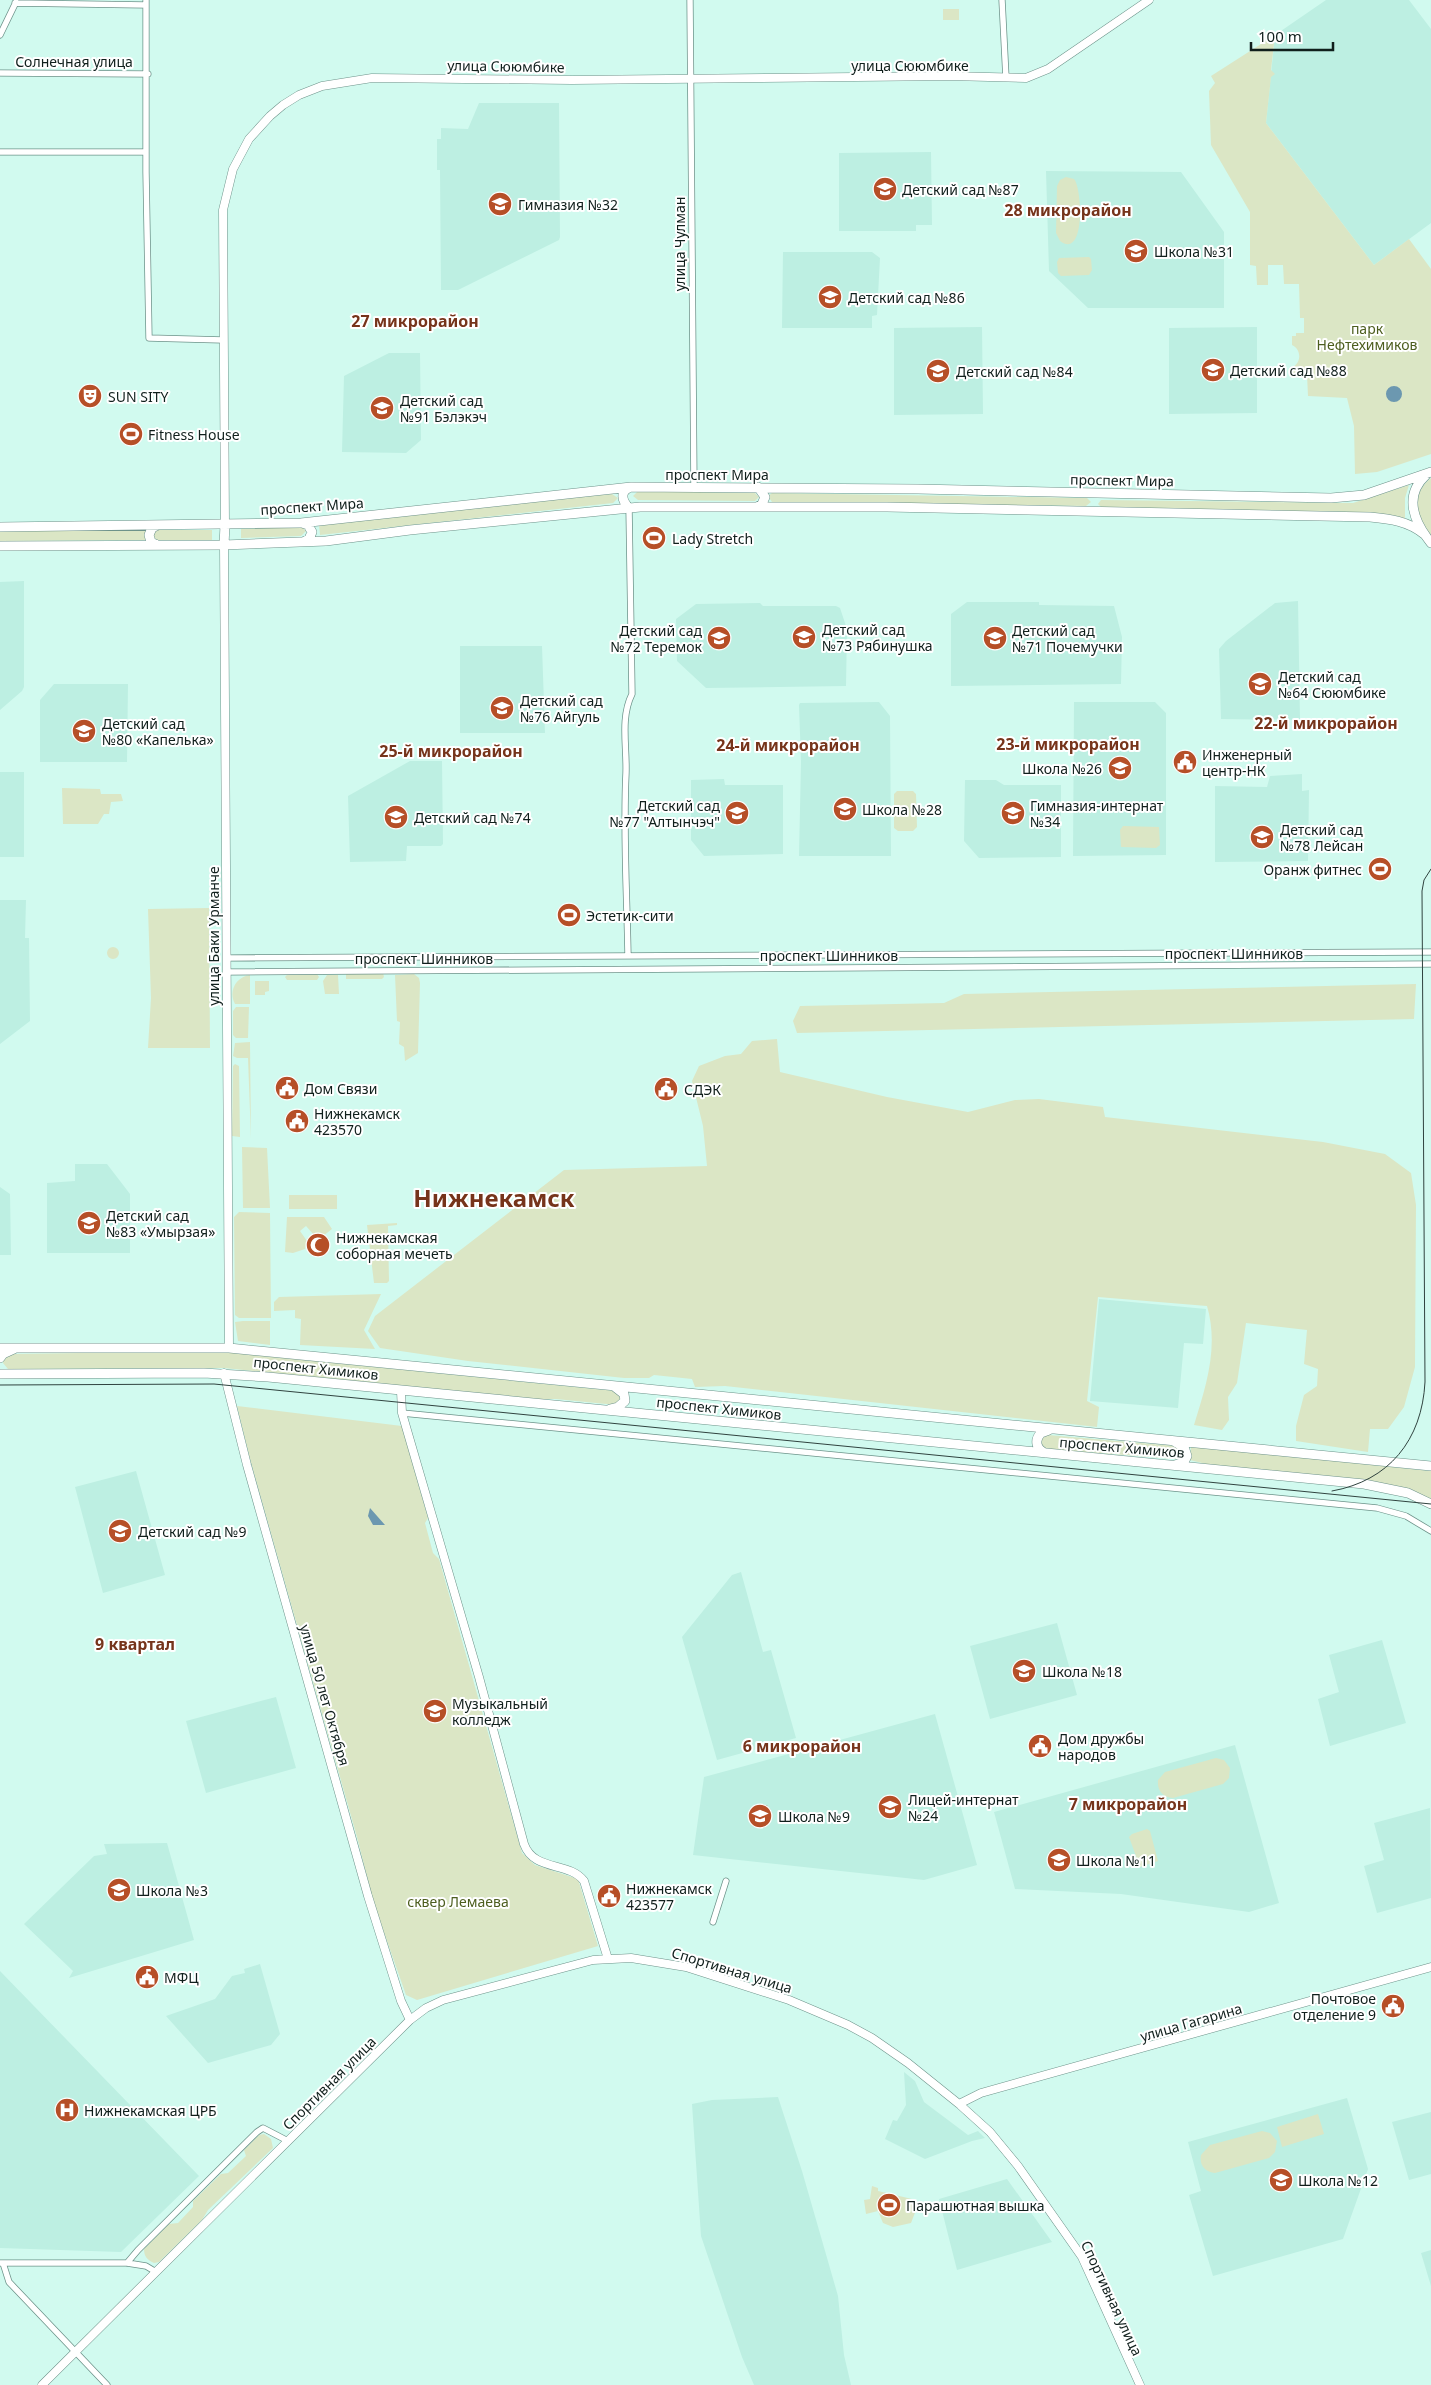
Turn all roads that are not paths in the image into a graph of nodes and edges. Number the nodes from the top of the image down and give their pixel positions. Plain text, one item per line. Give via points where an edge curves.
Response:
1 (690, 0) edge
2 (1002, 0) edge
3 (1149, 0) edge
4 (16, 2) edge
5 (146, 3) edge
6 (0, 34) edge
7 (0, 73) edge
8 (148, 74) junction
9 (1006, 78) junction
10 (690, 80) junction
11 (0, 152) edge
12 (146, 152) junction
13 (223, 340) junction
14 (1431, 472) edge
15 (631, 487) junction
16 (758, 487) junction
17 (694, 488) junction
18 (1095, 492) junction
19 (757, 507) junction
20 (629, 508) junction
21 (1094, 510) junction
22 (301, 523) junction
23 (159, 525) junction
24 (225, 525) junction
25 (0, 527) edge
26 (1424, 534) junction
27 (302, 542) junction
28 (1431, 543) edge
29 (158, 545) junction
30 (224, 545) junction
31 (0, 546) edge
32 (1354, 952) junction
33 (1431, 952) edge
34 (628, 956) junction
35 (227, 958) junction
36 (1431, 964) edge
37 (1354, 965) junction
38 (227, 972) junction
39 (0, 1348) edge
40 (16, 1348) junction
41 (229, 1348) junction
42 (0, 1358) edge
43 (0, 1365) edge
44 (224, 1373) junction
45 (0, 1374) edge
46 (14, 1374) junction
47 (611, 1385) junction
48 (401, 1391) junction
49 (607, 1410) junction
50 (402, 1413) junction
51 (1052, 1429) junction
52 (1172, 1441) junction
53 (1047, 1454) junction
54 (1174, 1466) junction
55 (1431, 1466) edge
56 (1431, 1504) edge
57 (1431, 1531) edge
58 (726, 1882) dead end
59 (713, 1922) dead end
60 (608, 1959) junction
61 (1431, 1968) edge
62 (410, 2020) junction
63 (959, 2104) junction
64 (288, 2141) junction
65 (1, 2263) edge
66 (127, 2263) junction
67 (156, 2272) junction
68 (74, 2352) junction
69 (42, 2385) edge
70 (107, 2385) edge
71 (1140, 2385) edge

1 - 10 street, улица Чулман
2 - 9 street
3 - 9 street, улица Сююмбике via 1039,74
4 - 5 street, Солнечная улица
4 - 6 street
5 - 8 street, Солнечная улица
7 - 8 street, Солнечная улица
8 - 12 street, Солнечная улица
9 - 10 street, улица Сююмбике
10 - 13 street, улица Сююмбике via 372,78 322,86 299,95 270,116 248,139 228,183 223,210
10 - 17 street, улица Чулман
11 - 12 street
12 - 13 street, Солнечная улица via 149,338
13 - 24 street, улица Сююмбике
14 - 18 main road, проспект Мира via 1364,495 1339,498
14 - 26 main road, проспект Мира via 1419,482 1412,497 1413,515
15 - 17 main road, проспект Мира
15 - 20 main road via 623,495
15 - 22 main road, проспект Мира
16 - 17 main road, проспект Мира
16 - 18 main road, проспект Мира
16 - 19 main road via 765,497
18 - 21 main road
19 - 20 main road, проспект Мира
19 - 21 main road, проспект Мира
20 - 27 main road, проспект Мира
20 - 34 street via 632,694 626,715 624,784
21 - 26 main road, проспект Мира via 1383,518 1405,523
22 - 24 main road, проспект Мира
22 - 27 main road via 308,525 312,532 309,539
23 - 24 main road, проспект Мира
23 - 25 main road, проспект Мира
23 - 29 main road via 148,535 151,542
24 - 30 main road, улица Баки Урманче
26 - 28 main road, проспект Мира
27 - 30 main road, проспект Мира
29 - 30 main road, проспект Мира
29 - 31 main road, проспект Мира
30 - 35 street, улица Баки Урманче
32 - 33 street, проспект Шинников
32 - 34 street, проспект Шинников
32 - 37 street
34 - 35 street, проспект Шинников
35 - 38 street, улица Баки Урманче
36 - 37 street, проспект Шинников
37 - 38 street, проспект Шинников
38 - 41 street, улица Баки Урманче
39 - 40 main road, проспект Химиков
40 - 41 main road, проспект Химиков
40 - 42 main road
41 - 47 main road, проспект Химиков
43 - 46 main road
44 - 46 main road, проспект Химиков
44 - 48 main road, проспект Химиков
44 - 62 street, улица 50 лет Октября via 368,1896
45 - 46 main road, проспект Химиков
47 - 49 main road via 624,1394 625,1401
47 - 51 main road, проспект Химиков
48 - 49 main road, проспект Химиков
48 - 50 street
49 - 53 main road, проспект Химиков
50 - 57 street via 1377,1508 1406,1516
50 - 60 street via 524,1844 535,1860 572,1873 584,1881
51 - 52 main road, проспект Химиков
51 - 53 main road via 1041,1433 1036,1441 1039,1449
52 - 54 main road via 1187,1453 1184,1462
52 - 55 main road, проспект Химиков
53 - 54 main road, проспект Химиков
54 - 56 main road, проспект Химиков via 1373,1486 1408,1493
58 - 59 street
60 - 62 street, Спортивная улица via 568,1966 443,2000
60 - 63 street, Спортивная улица via 631,1958 686,1967 790,2000 872,2038
61 - 63 street, улица Гагарина via 981,2093
62 - 64 street, Спортивная улица
63 - 71 street, Спортивная улица via 990,2132 1018,2166 1082,2257
64 - 66 street via 263,2128 257,2132
64 - 67 street, Спортивная улица
65 - 66 street
65 - 68 street via 9,2282
66 - 67 street via 146,2266
67 - 68 street, Спортивная улица
68 - 69 street, Спортивная улица
68 - 70 street

